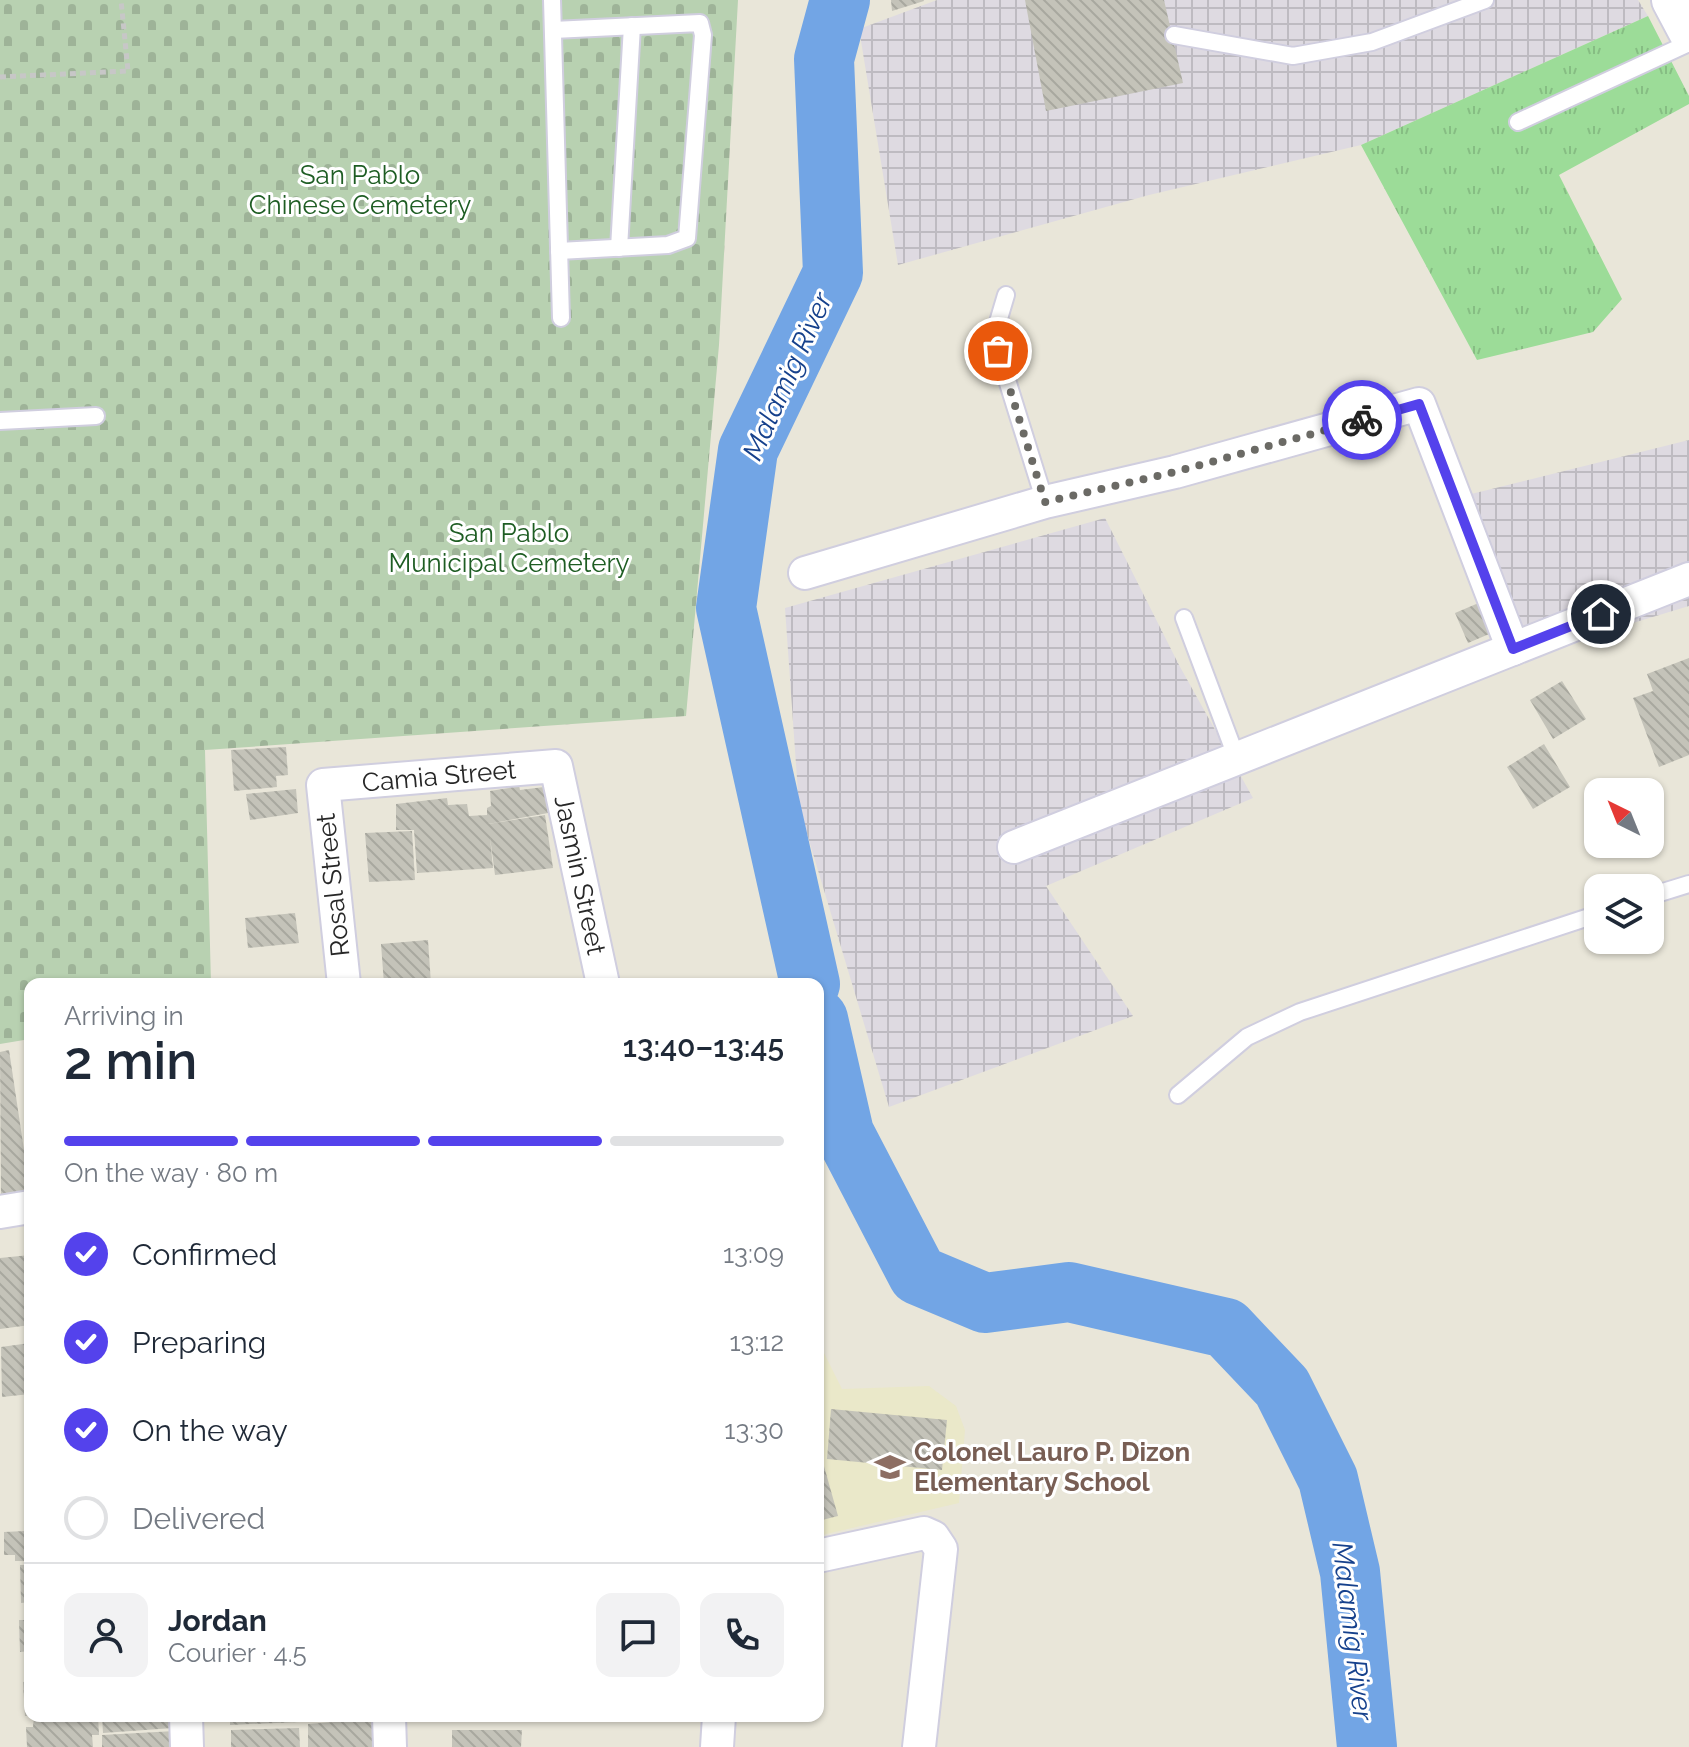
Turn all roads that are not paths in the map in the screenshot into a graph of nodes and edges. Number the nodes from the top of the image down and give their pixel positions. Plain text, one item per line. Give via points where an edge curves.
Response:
1 (552, 0) edge
2 (1485, 0) edge
3 (1672, 0) edge
4 (632, 26) junction
5 (553, 30) junction
6 (1689, 32) edge
7 (1174, 35) dead end
8 (1689, 43) edge
9 (1518, 122) dead end
10 (619, 248) junction
11 (559, 251) junction
12 (1006, 295) dead end
13 (561, 318) dead end
14 (96, 416) dead end
15 (0, 421) edge
16 (1045, 502) junction
17 (805, 573) dead end
18 (1689, 579) edge
19 (1184, 618) dead end
20 (1513, 649) junction
21 (1237, 759) junction
22 (556, 766) joint
23 (323, 785) joint
24 (1014, 847) dead end
25 (1689, 884) edge
26 (1664, 892) edge
27 (1584, 919) edge
28 (343, 978) edge
29 (602, 978) edge
30 (1178, 1095) dead end
31 (24, 1208) edge
32 (0, 1212) edge
33 (824, 1555) edge
34 (186, 1722) edge
35 (389, 1722) edge
36 (719, 1722) edge
37 (187, 1747) edge
38 (390, 1747) edge
39 (717, 1747) edge
40 (919, 1747) edge

1 - 5 lane
2 - 7 lane via 1372,42 1293,56
3 - 6 street
4 - 5 lane
4 - 10 lane
4 - 10 lane via 700,23 703,35 687,238 668,245
5 - 11 lane
8 - 9 lane
10 - 11 lane
11 - 13 lane
12 - 16 lane via 995,332 998,351
14 - 15 lane
16 - 17 street
16 - 20 street via 1419,404
18 - 20 street
19 - 21 lane
20 - 21 street
21 - 24 street
22 - 23 street, Camia Street
22 - 29 street, Jasmin Street
23 - 28 street, Rosal Street
25 - 26 lane
27 - 30 lane via 1300,1012 1247,1037
31 - 32 street
33 - 40 street via 928,1534 941,1549
34 - 37 street
35 - 38 street
36 - 39 street

